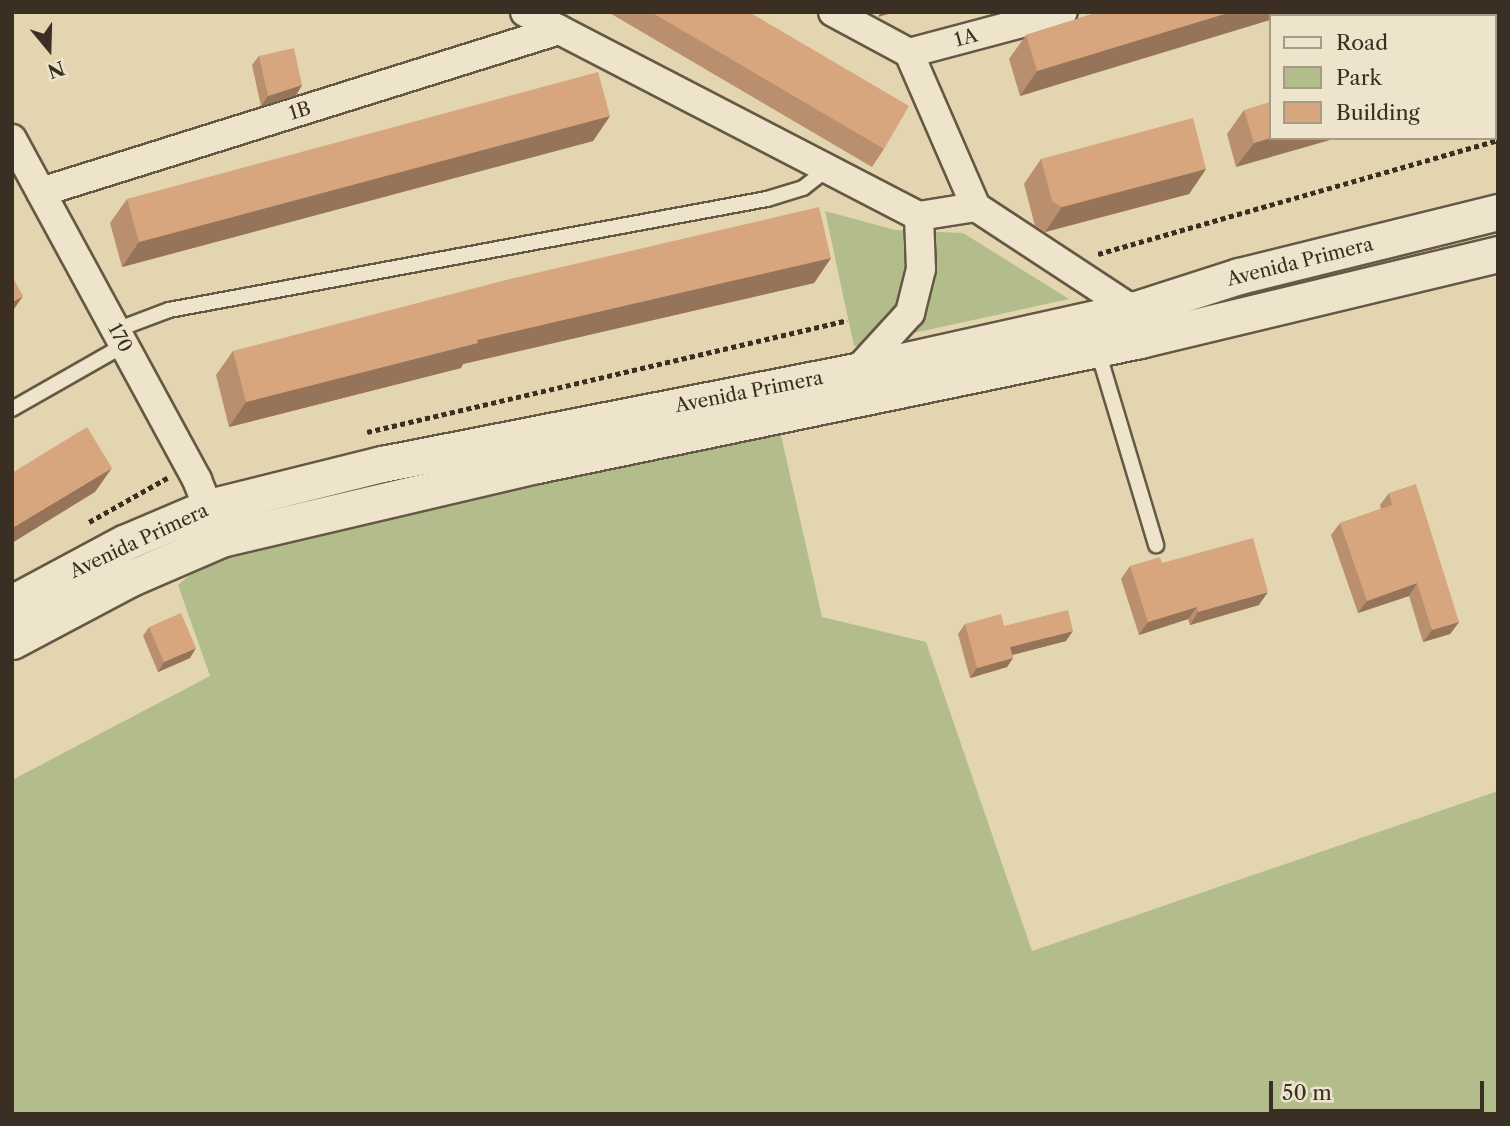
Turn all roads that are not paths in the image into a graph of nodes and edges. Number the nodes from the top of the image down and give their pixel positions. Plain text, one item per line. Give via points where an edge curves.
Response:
1 (526, 12) edge
2 (833, 12) edge
3 (1063, 12) edge
4 (559, 30) junction
5 (909, 53) junction
6 (12, 139) edge
7 (827, 169) junction
8 (41, 192) junction
9 (976, 206) junction
10 (1498, 212) edge
11 (919, 216) junction
12 (1498, 254) edge
13 (1137, 325) junction
14 (1093, 334) junction
15 (120, 338) junction
16 (857, 371) junction
17 (12, 408) edge
18 (209, 507) junction
19 (221, 539) junction
20 (1156, 545) dead end
21 (12, 603) edge
22 (12, 641) edge

1 - 4 street
2 - 5 street
3 - 5 street, 1A
4 - 7 street
4 - 8 street, 1B
5 - 9 street
6 - 8 street, 170
7 - 11 street
7 - 15 lane via 803,188 767,199 169,310
8 - 15 street, 170
9 - 11 street
9 - 13 street via 1065,264
10 - 13 street, Avenida Primera via 1239,276
11 - 16 street via 921,269 910,313
12 - 13 street, Avenida Primera
13 - 14 street, Avenida Primera
14 - 16 street, Avenida Primera
14 - 19 street, Avenida Primera
14 - 20 lane
15 - 17 lane
15 - 18 street, 170
16 - 18 street, Avenida Primera via 382,464
18 - 19 street, 170
18 - 21 street, Avenida Primera via 126,542
19 - 22 street, Avenida Primera via 131,578

